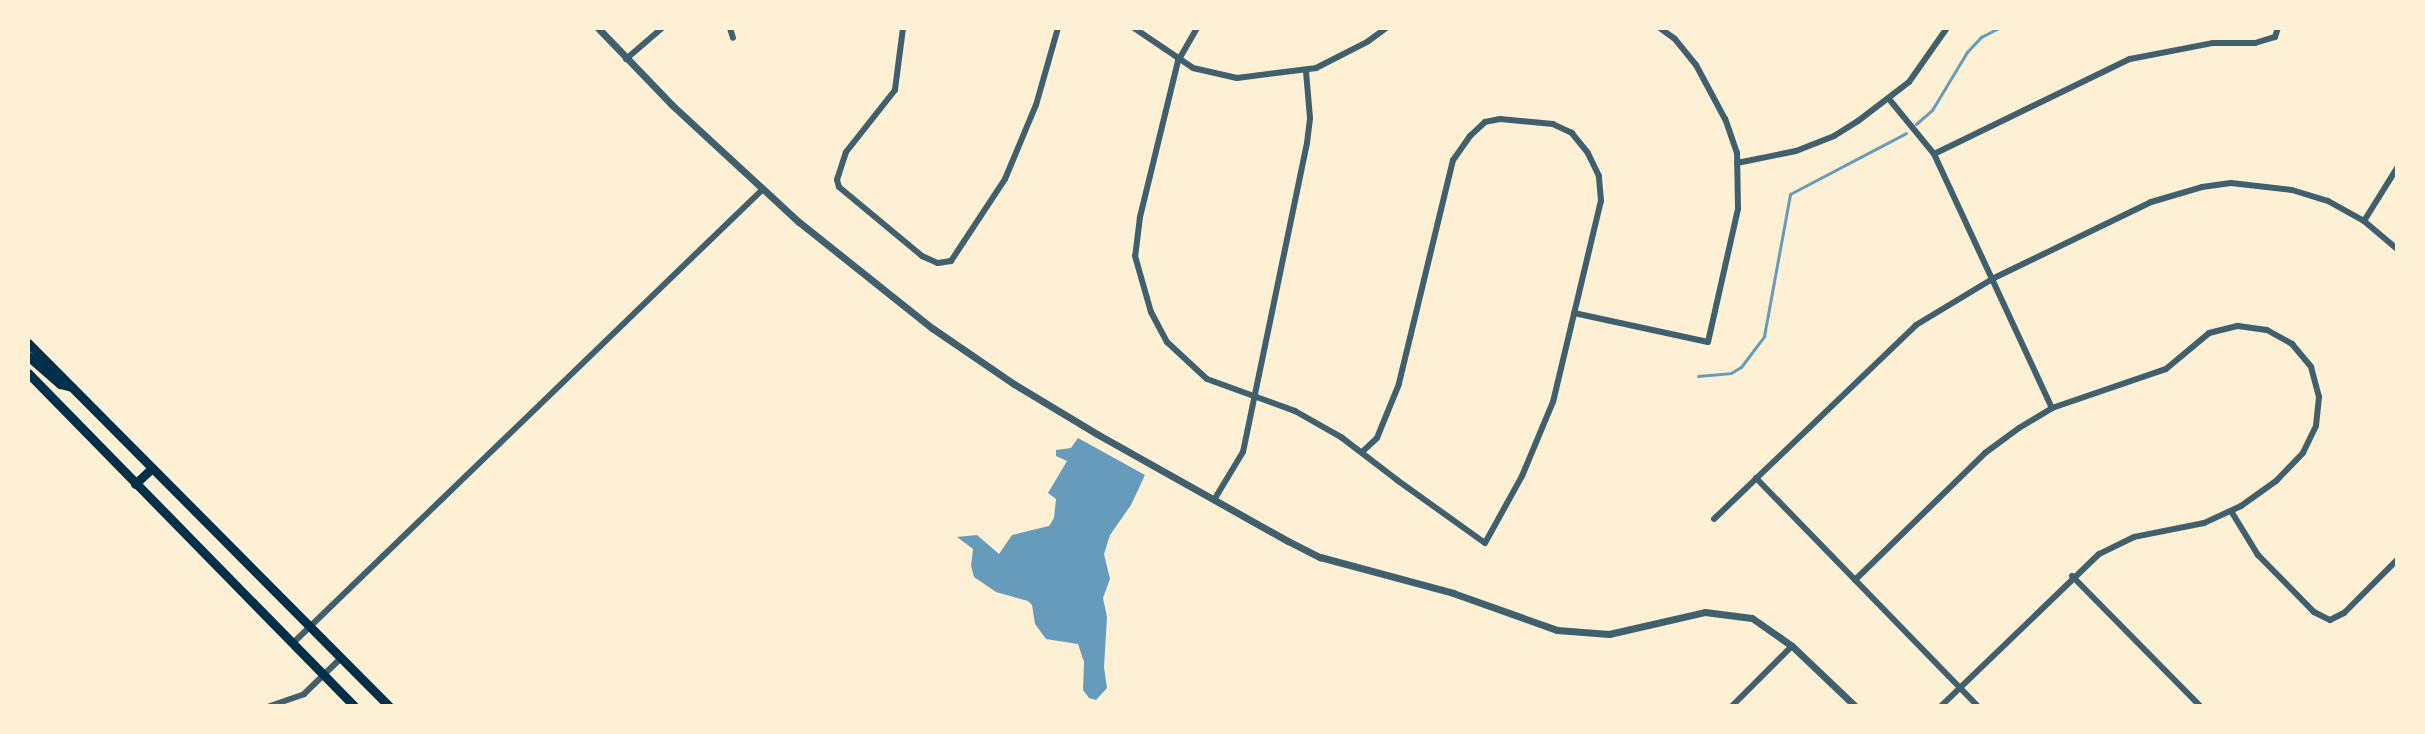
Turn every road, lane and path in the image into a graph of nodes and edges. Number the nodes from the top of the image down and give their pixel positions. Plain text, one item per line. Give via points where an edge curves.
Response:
1 (598, 28) edge
2 (662, 28) edge
3 (730, 28) edge
4 (903, 28) edge
5 (1058, 28) edge
6 (1134, 28) edge
7 (1197, 28) edge
8 (1386, 28) edge
9 (1660, 28) edge
10 (1947, 28) edge
11 (2278, 28) edge
12 (733, 38) dead end
13 (626, 59) junction
14 (1178, 61) junction
15 (1306, 71) junction
16 (1889, 99) junction
17 (1934, 154) junction
18 (1737, 163) junction
19 (2397, 168) edge
20 (763, 189) junction
21 (2364, 221) junction
22 (2397, 249) edge
23 (1994, 278) junction
24 (1574, 313) junction
25 (28, 343) edge
26 (28, 356) edge
27 (28, 373) edge
28 (72, 387) junction
29 (1254, 396) junction
30 (2052, 408) junction
31 (1362, 452) junction
32 (152, 468) junction
33 (1756, 478) junction
34 (135, 484) junction
35 (1214, 500) junction
36 (2231, 511) junction
37 (1714, 519) dead end
38 (2397, 560) edge
39 (2072, 576) junction
40 (1855, 580) junction
41 (310, 626) junction
42 (293, 643) junction
43 (1792, 646) junction
44 (342, 658) junction
45 (324, 675) junction
46 (1960, 687) junction
47 (270, 706) edge
48 (354, 706) edge
49 (389, 706) edge
50 (1732, 706) edge
51 (1855, 706) edge
52 (1941, 706) edge
53 (1978, 706) edge
54 (2200, 706) edge

1 - 13 street
2 - 13 street
3 - 12 street
4 - 5 street via 895,90 846,152 837,180 922,256 938,263 951,261 1005,179 1036,105
6 - 14 street
7 - 14 street
8 - 15 street
9 - 18 street via 1696,65 1725,119
10 - 16 street via 1909,82
11 - 17 street via 2275,37 2255,43 2197,45 2130,59
13 - 20 street
14 - 15 street via 1237,78
14 - 29 street via 1140,217 1135,256 1139,279 1167,342 1207,379
15 - 29 street via 1307,143
16 - 17 street
16 - 18 street via 1834,136 1796,151
17 - 23 street
18 - 24 street via 1738,209 1708,342
19 - 21 street
20 - 35 street via 856,269 990,368
20 - 41 street
21 - 22 street
21 - 23 street via 2328,201 2292,190 2231,183 2202,187 2151,202
23 - 30 street
23 - 33 street via 1916,325 1886,350
24 - 31 street via 1553,402 1522,476 1485,543
24 - 31 street via 1601,201 1599,176 1572,133 1553,124 1523,119 1485,122 1453,160 1399,384 1377,438
25 - 28 main road
26 - 28 main road via 60,384
27 - 34 main road
28 - 32 main road
29 - 31 street via 1295,411
29 - 35 street via 1243,452
30 - 36 street via 2166,369 2209,333 2238,326 2267,330 2292,344 2311,367 2319,397 2316,426 2303,453 2276,481
30 - 40 street via 1985,453
32 - 34 main road
32 - 41 main road
33 - 37 street
33 - 40 street
34 - 42 main road
35 - 43 street via 1320,557 1453,593 1557,630 1609,634 1705,612 1752,618
36 - 38 street via 2258,555 2314,612 2330,620 2344,613
36 - 39 street via 2204,523 2134,537 2099,554
39 - 46 street
39 - 54 street
40 - 46 street
41 - 42 street
41 - 44 main road
42 - 45 main road
43 - 50 street
43 - 51 street
44 - 45 street
44 - 49 main road
45 - 47 street via 304,694
45 - 48 main road
46 - 52 street
46 - 53 street

